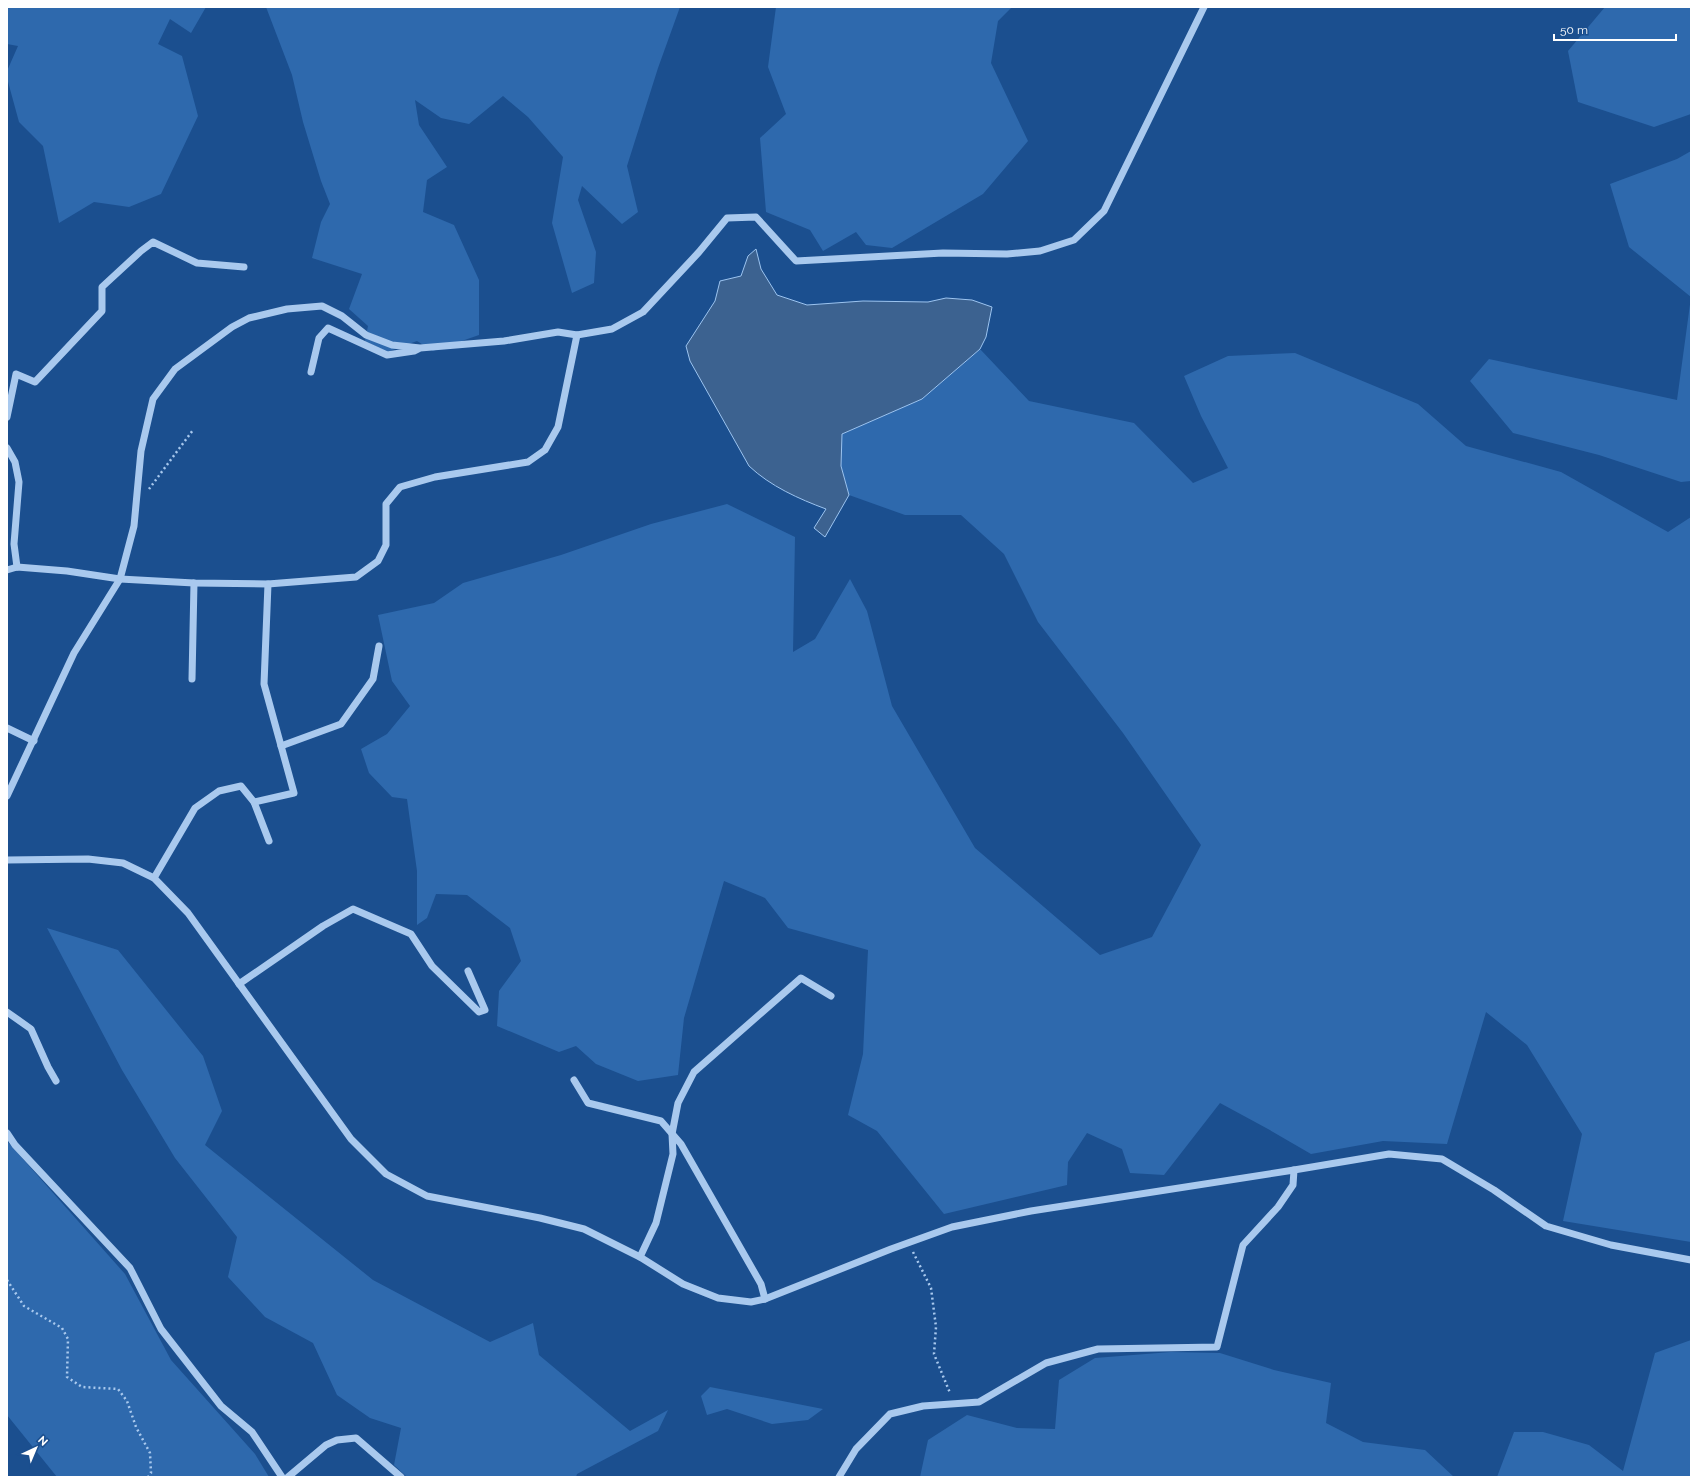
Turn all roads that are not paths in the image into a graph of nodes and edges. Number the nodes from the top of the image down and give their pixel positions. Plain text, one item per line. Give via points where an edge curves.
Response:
1 (1204, 7) edge
2 (244, 267) dead end
3 (577, 334) junction
4 (420, 348) junction
5 (311, 372) dead end
6 (7, 417) edge
7 (7, 448) edge
8 (17, 567) junction
9 (7, 570) edge
10 (120, 579) junction
11 (194, 583) junction
12 (268, 584) junction
13 (379, 646) dead end
14 (192, 679) dead end
15 (7, 728) edge
16 (34, 741) junction
17 (281, 746) junction
18 (7, 796) edge
19 (254, 802) junction
20 (269, 841) dead end
21 (7, 860) edge
22 (154, 878) junction
23 (468, 971) dead end
24 (238, 984) junction
25 (831, 996) dead end
26 (7, 1012) edge
27 (574, 1080) dead end
28 (56, 1081) dead end
29 (7, 1133) edge
30 (672, 1134) junction
31 (1294, 1170) junction
32 (640, 1257) junction
33 (1691, 1260) edge
34 (765, 1298) junction
35 (282, 1477) edge
36 (288, 1477) edge
37 (401, 1477) edge
38 (839, 1477) edge

1 - 3 street via 1104,211 1074,240 1040,251 1007,254 943,253 796,261 756,217 727,218 643,312 612,329
2 - 6 street via 197,263 154,242 102,287 102,311 35,382 16,374
3 - 4 street via 558,332 504,341
3 - 12 street via 558,427 545,450 528,462 435,477 400,487 386,504 386,545 378,562 356,577
4 - 5 street via 387,355 328,328 319,338
4 - 10 street via 392,345 366,335 342,316 322,306 287,309 249,318 232,327 174,369 153,399 141,451 134,526
7 - 8 street via 15,462 20,482 14,544
8 - 9 street
8 - 10 street
10 - 11 street
10 - 16 street via 74,654
11 - 12 street
11 - 14 street
12 - 17 street via 264,684
13 - 17 street via 373,679 341,724
15 - 16 street
16 - 18 street
17 - 19 street via 294,793
19 - 20 street
19 - 22 street via 241,786 219,791 195,808
21 - 22 street via 88,859 123,863
22 - 24 street via 188,913
23 - 24 street via 485,1010 479,1012 432,966 411,934 353,909 323,926
24 - 32 street via 351,1139 386,1174 427,1196 584,1229
25 - 30 street via 801,978 694,1072 678,1103
26 - 28 street via 31,1029
27 - 30 street via 588,1103 660,1121
29 - 35 street via 15,1145 130,1268 161,1329 221,1406 252,1432
30 - 32 street via 673,1154 656,1223
30 - 34 street via 681,1144 761,1284
31 - 33 street via 1389,1154 1442,1159 1494,1190 1546,1226 1611,1245
31 - 34 street via 1031,1211 952,1227
31 - 38 street via 1293,1185 1278,1207 1243,1245 1217,1347 1098,1349 1046,1363 979,1402 923,1406 890,1414 856,1449
32 - 34 street via 683,1284 718,1298 751,1302
36 - 37 street via 326,1445 337,1440 356,1438

